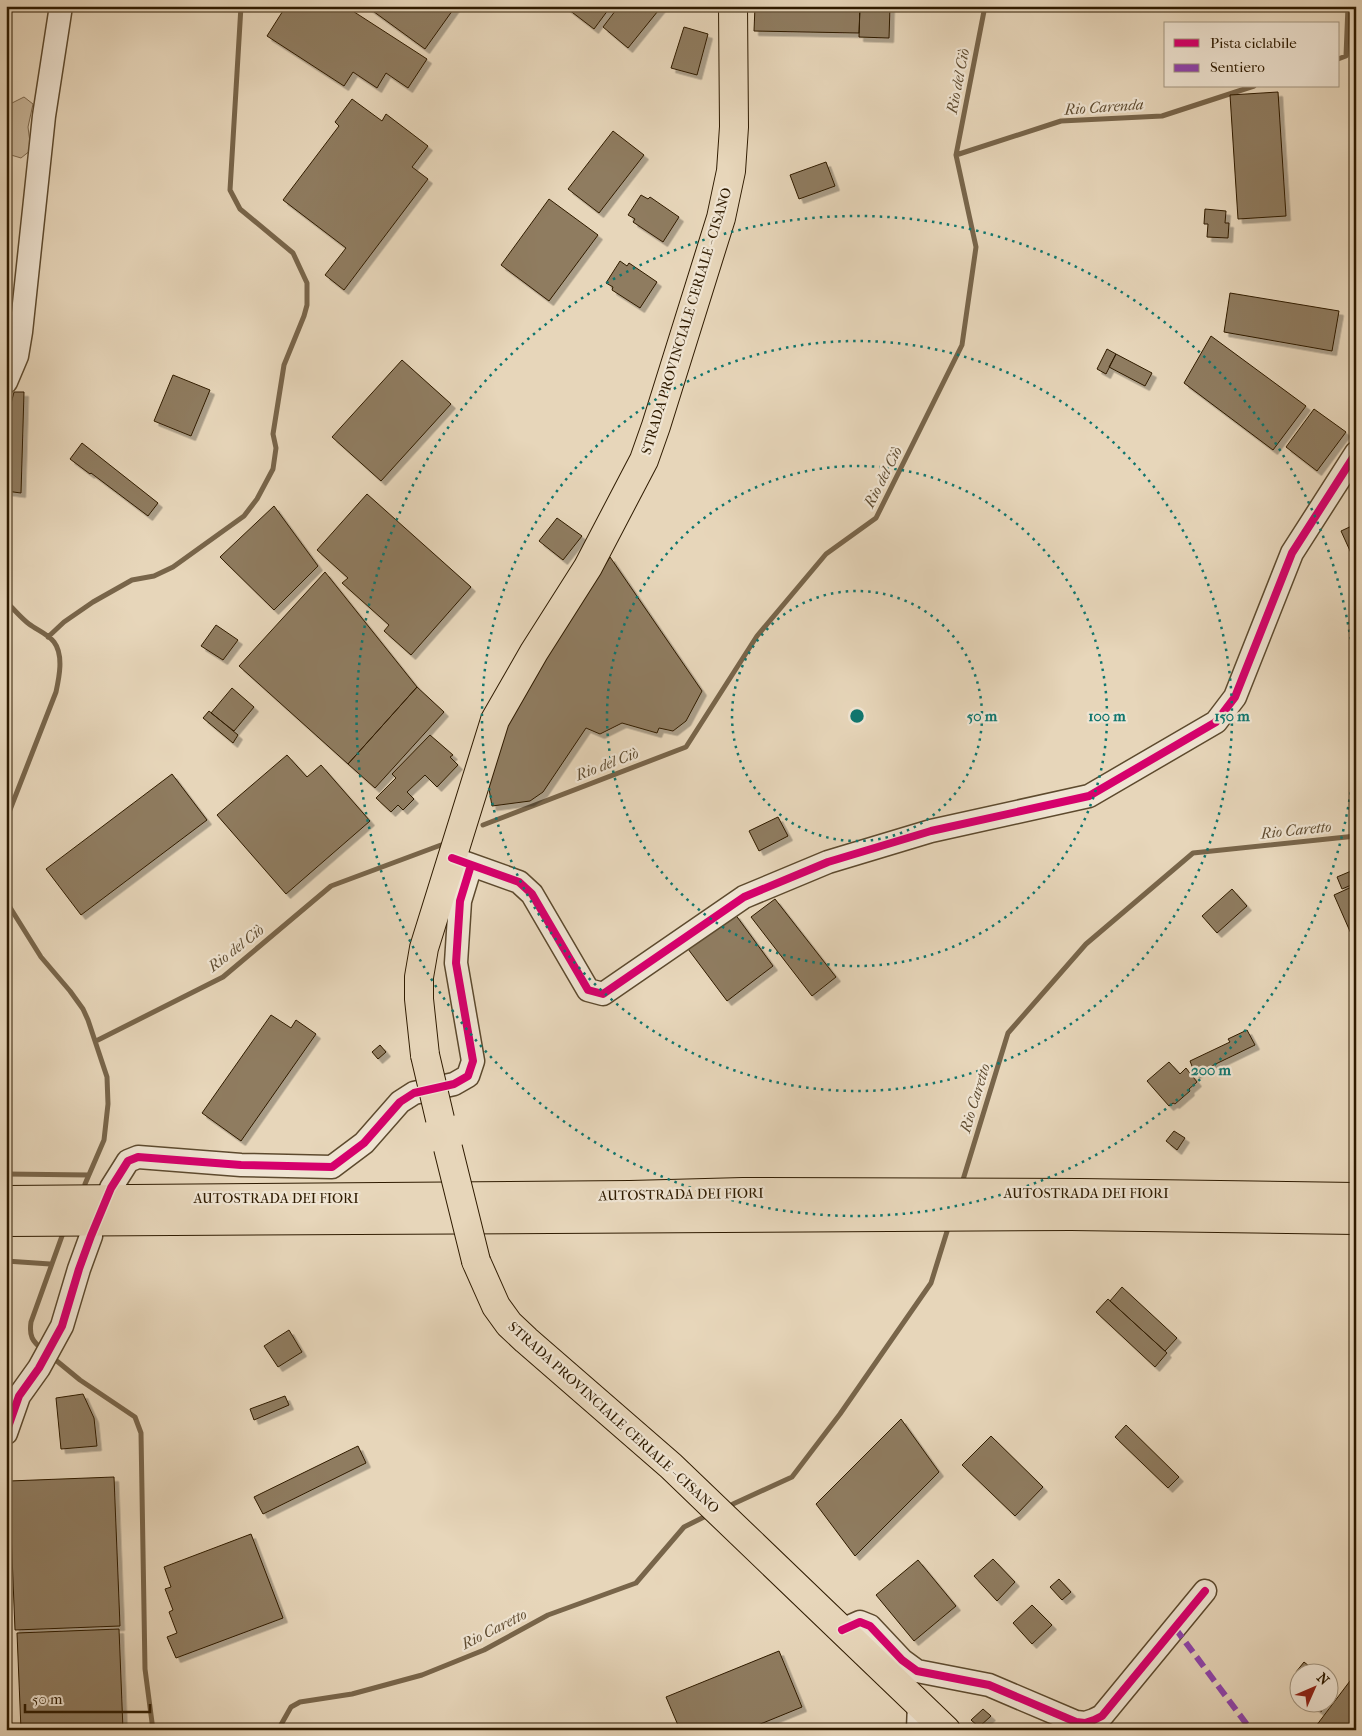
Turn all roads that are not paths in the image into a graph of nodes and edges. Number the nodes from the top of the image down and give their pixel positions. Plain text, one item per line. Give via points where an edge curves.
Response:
1 (61, 6) edge
2 (733, 6) edge
3 (6, 382) edge
4 (1356, 453) edge
5 (462, 861) junction
6 (112, 1188) dead end
7 (1356, 1197) edge
8 (6, 1200) edge
9 (1356, 1220) edge
10 (6, 1222) edge
11 (91, 1236) dead end
12 (6, 1433) edge
13 (1205, 1591) dead end
14 (842, 1630) junction
15 (918, 1717) edge
16 (946, 1730) edge

1 - 3 street via 44,116 21,332 17,356
2 - 5 main road, STRADA PROVINCIALE CERIALE - CISANO via 732,171 721,218 656,426 644,460 588,567 495,720
4 - 5 street via 1292,553 1235,697 1216,722 1089,796 932,831 828,862 744,897 603,994 588,990 532,894 519,882
5 - 6 street via 456,963 473,1061 468,1076 454,1084 414,1093 400,1102 364,1143 332,1167 241,1165 138,1157 128,1161
5 - 14 main road, STRADA PROVINCIALE CERIALE - CISANO, bridge via 424,948 419,999 425,1055 440,1119 476,1261 496,1306 510,1324 670,1466
7 - 8 main road, AUTOSTRADA DEI FIORI via 743,1192
9 - 10 main road, AUTOSTRADA DEI FIORI via 1071,1216
11 - 12 street via 56,1340 20,1396
13 - 14 street via 1102,1716 1085,1723 1068,1719 989,1685 917,1671 870,1626 860,1622
14 - 15 main road, STRADA PROVINCIALE CERIALE - CISANO
15 - 16 main road, STRADA PROVINCIALE CERIALE - CISANO

